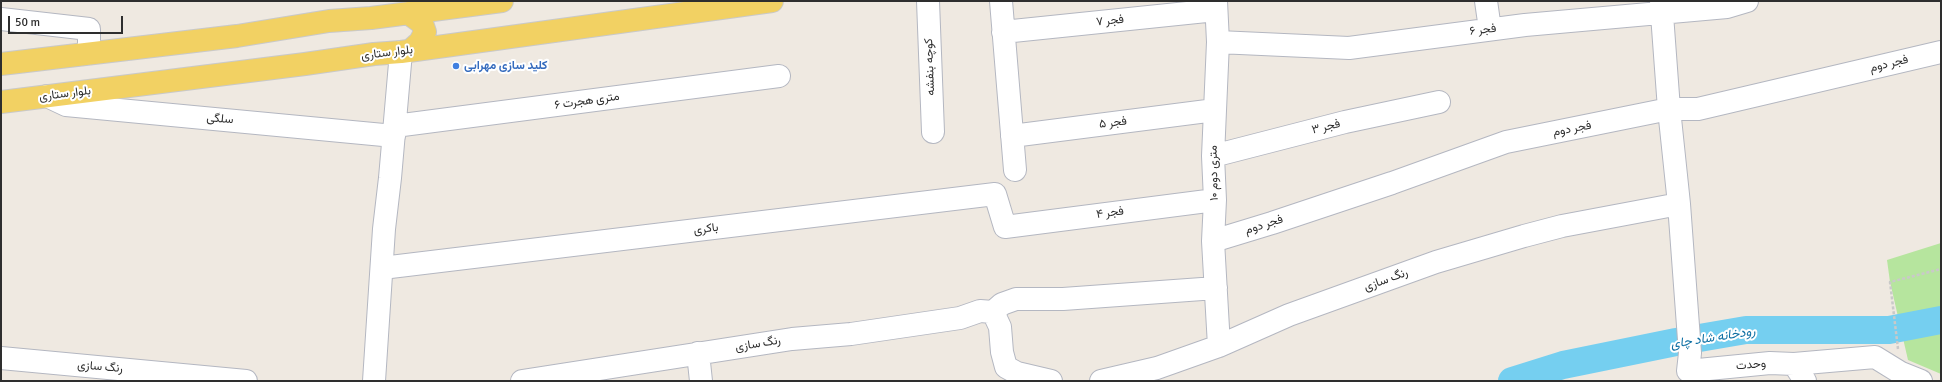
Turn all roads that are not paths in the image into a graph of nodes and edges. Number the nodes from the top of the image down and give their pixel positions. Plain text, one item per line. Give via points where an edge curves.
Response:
1 (502, 1) edge
2 (772, 1) edge
3 (928, 1) edge
4 (1001, 1) edge
5 (1486, 1) edge
6 (1747, 1) edge
7 (1216, 5) edge
8 (1662, 7) edge
9 (403, 11) edge
10 (1, 19) edge
11 (1490, 29) junction
12 (1003, 32) junction
13 (1218, 42) junction
14 (403, 51) junction
15 (89, 52) junction
16 (1941, 52) edge
17 (1, 64) edge
18 (779, 76) dead end
19 (47, 96) junction
20 (1, 102) edge
21 (1439, 102) dead end
22 (1669, 109) junction
23 (1215, 110) junction
24 (394, 131) junction
25 (933, 132) dead end
26 (1012, 136) junction
27 (1213, 156) junction
28 (1014, 170) dead end
29 (1215, 200) junction
30 (1679, 204) junction
31 (1005, 227) joint
32 (1213, 241) junction
33 (382, 268) junction
34 (1216, 288) junction
35 (993, 312) junction
36 (1219, 346) junction
37 (698, 353) junction
38 (1, 358) edge
39 (1770, 372) edge
40 (1744, 373) edge
41 (1800, 373) edge
42 (610, 374) edge
43 (246, 381) edge
44 (374, 381) edge
45 (522, 381) edge
46 (701, 381) edge
47 (1052, 381) edge
48 (1101, 381) edge
49 (1921, 381) edge

1 - 9 main road
2 - 14 main road, بلوار ستاری
3 - 25 street, کوچه بنفشه
4 - 12 street
5 - 11 street
6 - 8 street, فجر ۶ via 1728,7
7 - 12 street, فجر ۷
7 - 13 street, ۱۰ متری دوم
8 - 11 street, فجر ۶
8 - 22 street
9 - 14 main road via 422,23 425,32 420,42
9 - 14 main road via 382,23 377,34 382,44
9 - 15 main road via 237,36
10 - 15 street via 89,29
11 - 13 street, فجر ۶ via 1350,48
12 - 26 street
13 - 23 street, ۱۰ متری دوم
14 - 19 main road, بلوار ستاری
14 - 24 street
15 - 17 main road
16 - 22 street, فجر دوم via 1698,109
18 - 24 street, ۶ متری هجرت
19 - 20 main road, بلوار ستاری
19 - 24 street, سلگی via 66,105
21 - 27 street, فجر ۳ via 1345,122
22 - 30 street
22 - 32 street, فجر دوم via 1506,142 1272,224
23 - 26 street, فجر ۵
23 - 27 street, ۱۰ متری دوم
24 - 33 street
26 - 28 street
27 - 29 street, ۱۰ متری دوم
29 - 31 street, فجر ۴
29 - 32 street, ۱۰ متری دوم
30 - 36 street, رنگ سازی via 1562,226 1436,262 1289,315
30 - 40 street, وحدت via 1689,362
31 - 33 street, باکری via 995,194
32 - 34 street, ۱۰ متری دوم
33 - 44 street
34 - 35 street, رنگ سازی via 1063,299 1016,299 1002,304
34 - 36 street, ۱۰ متری دوم
35 - 37 street, رنگ سازی via 851,334 792,339
35 - 47 street via 1000,327 1006,366 1017,373
36 - 48 street, رنگ سازی via 1157,368
37 - 42 street, رنگ سازی
37 - 46 street
38 - 43 street, رنگ سازی
39 - 40 street, وحدت
39 - 41 street, وحدت
41 - 49 street, وحدت via 1875,357
42 - 45 street, رنگ سازی

